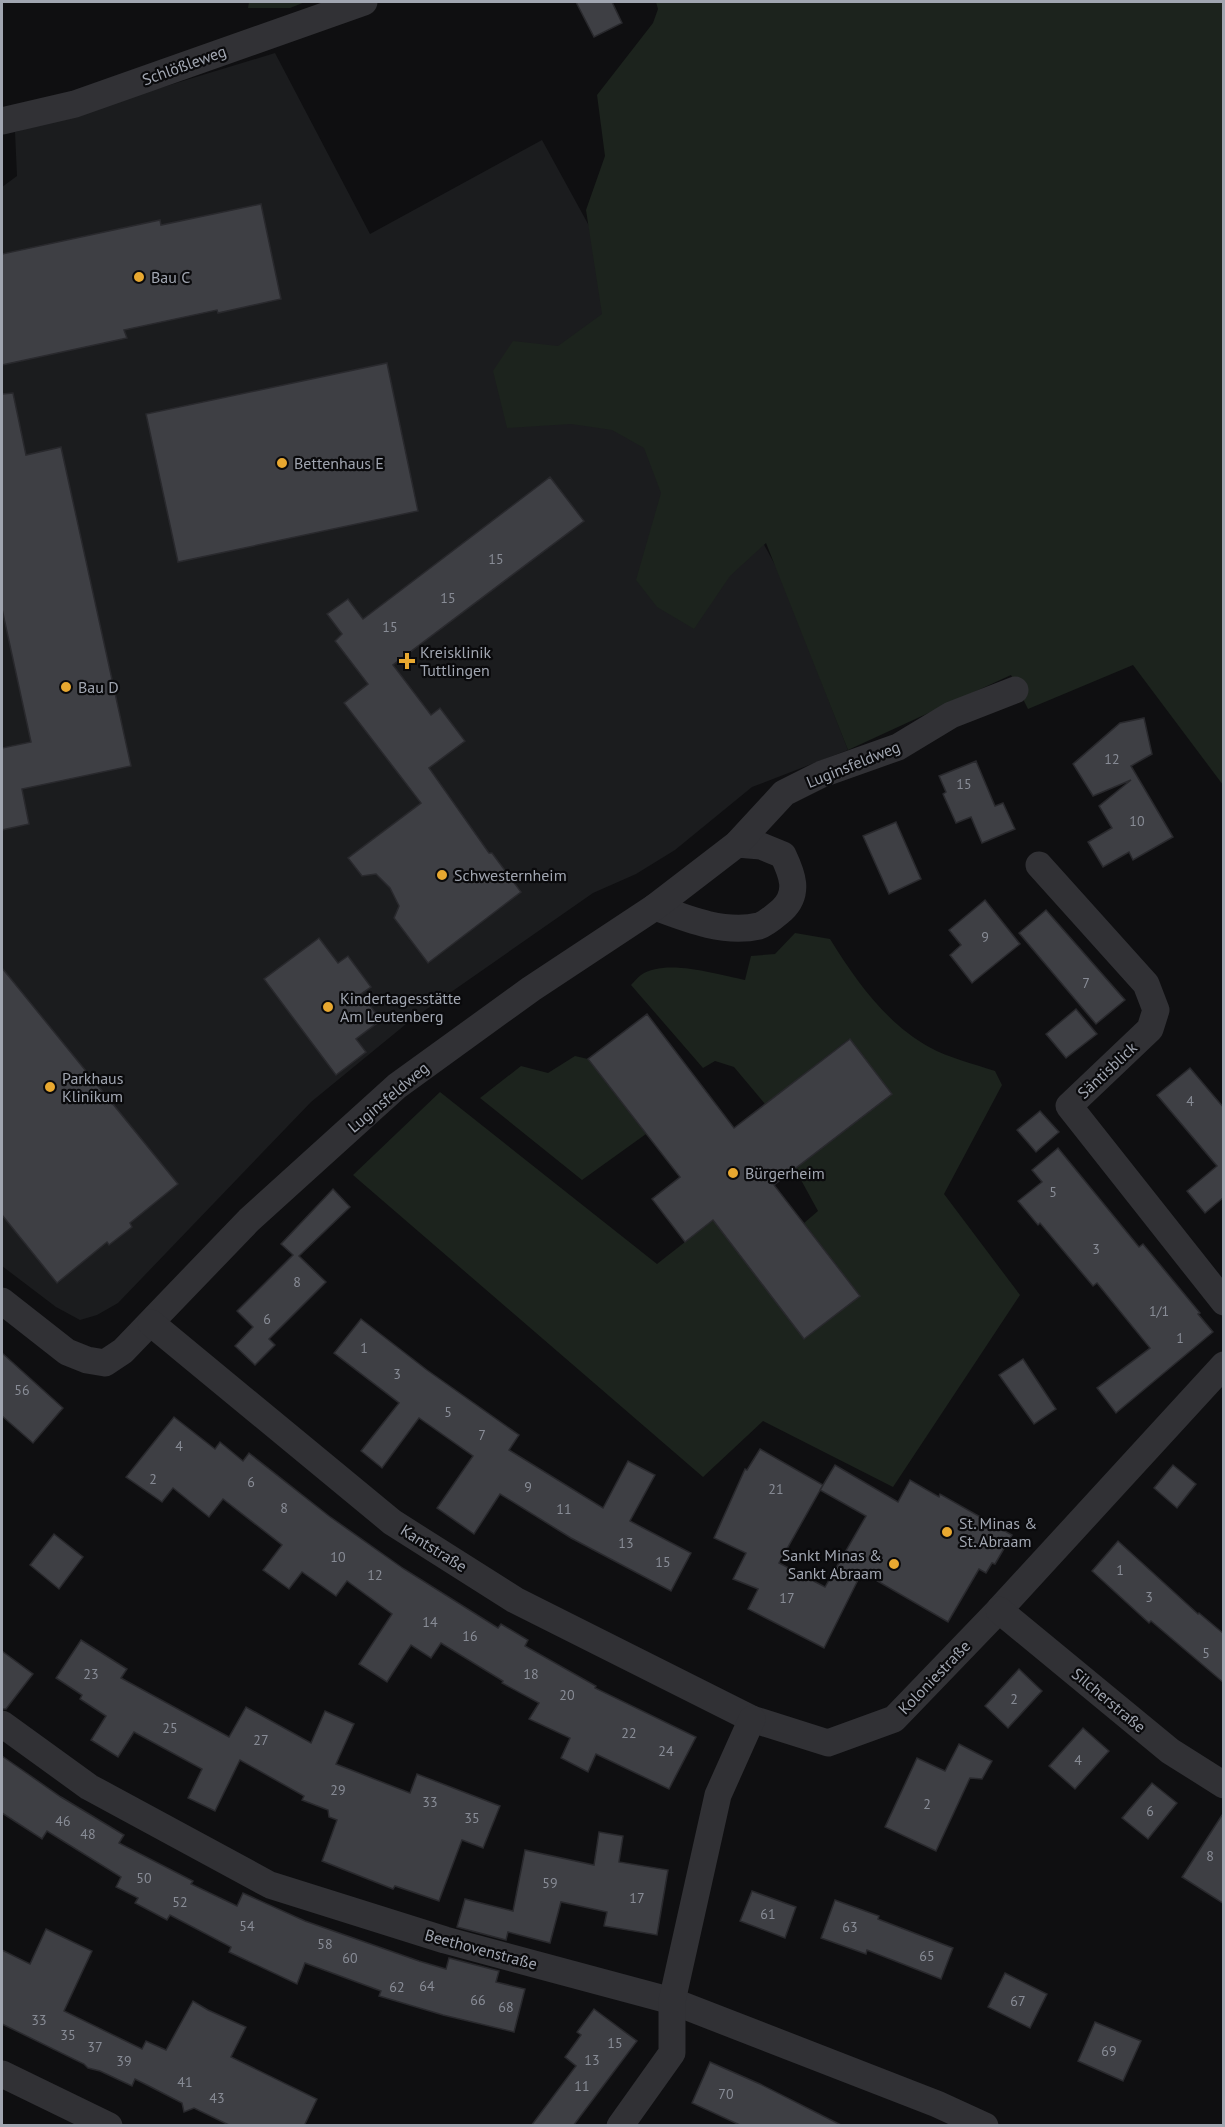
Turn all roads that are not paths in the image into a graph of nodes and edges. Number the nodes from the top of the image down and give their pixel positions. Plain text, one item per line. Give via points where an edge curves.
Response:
1 (364, 2) edge
2 (2, 121) edge
3 (1015, 690) dead end
4 (737, 844) junction
5 (1039, 865) dead end
6 (655, 907) junction
7 (2, 1301) edge
8 (1224, 1302) edge
9 (151, 1323) junction
10 (1224, 1365) edge
11 (999, 1610) junction
12 (752, 1719) junction
13 (2, 1724) edge
14 (1224, 1785) edge
15 (672, 2001) junction
16 (2, 2074) edge
17 (109, 2126) edge
18 (620, 2126) edge
19 (985, 2126) edge

1 - 2 street, Schlößleweg via 75,104
3 - 4 street, Luginsfeldweg via 951,715 898,747 822,774 784,793
4 - 6 street, Luginsfeldweg
4 - 6 street via 761,846 783,855 793,875 792,896 783,909 761,926 695,922
5 - 8 street, Säntisblick via 1146,984 1156,1010 1150,1029 1069,1106
6 - 9 street, Luginsfeldweg via 531,989 397,1086 249,1220
7 - 9 street, Luginsfeldweg via 67,1352 105,1363
9 - 12 street, Kantstraße via 392,1522 515,1600
10 - 11 street, Koloniestraße
11 - 12 street, Koloniestraße via 894,1719 828,1743
11 - 14 street, Silcherstraße via 1170,1751
12 - 15 street via 718,1795
13 - 15 street, Beethovenstraße via 89,1787 270,1886 445,1940
15 - 18 street via 672,2053
15 - 19 street, Beethovenstraße
16 - 17 street

